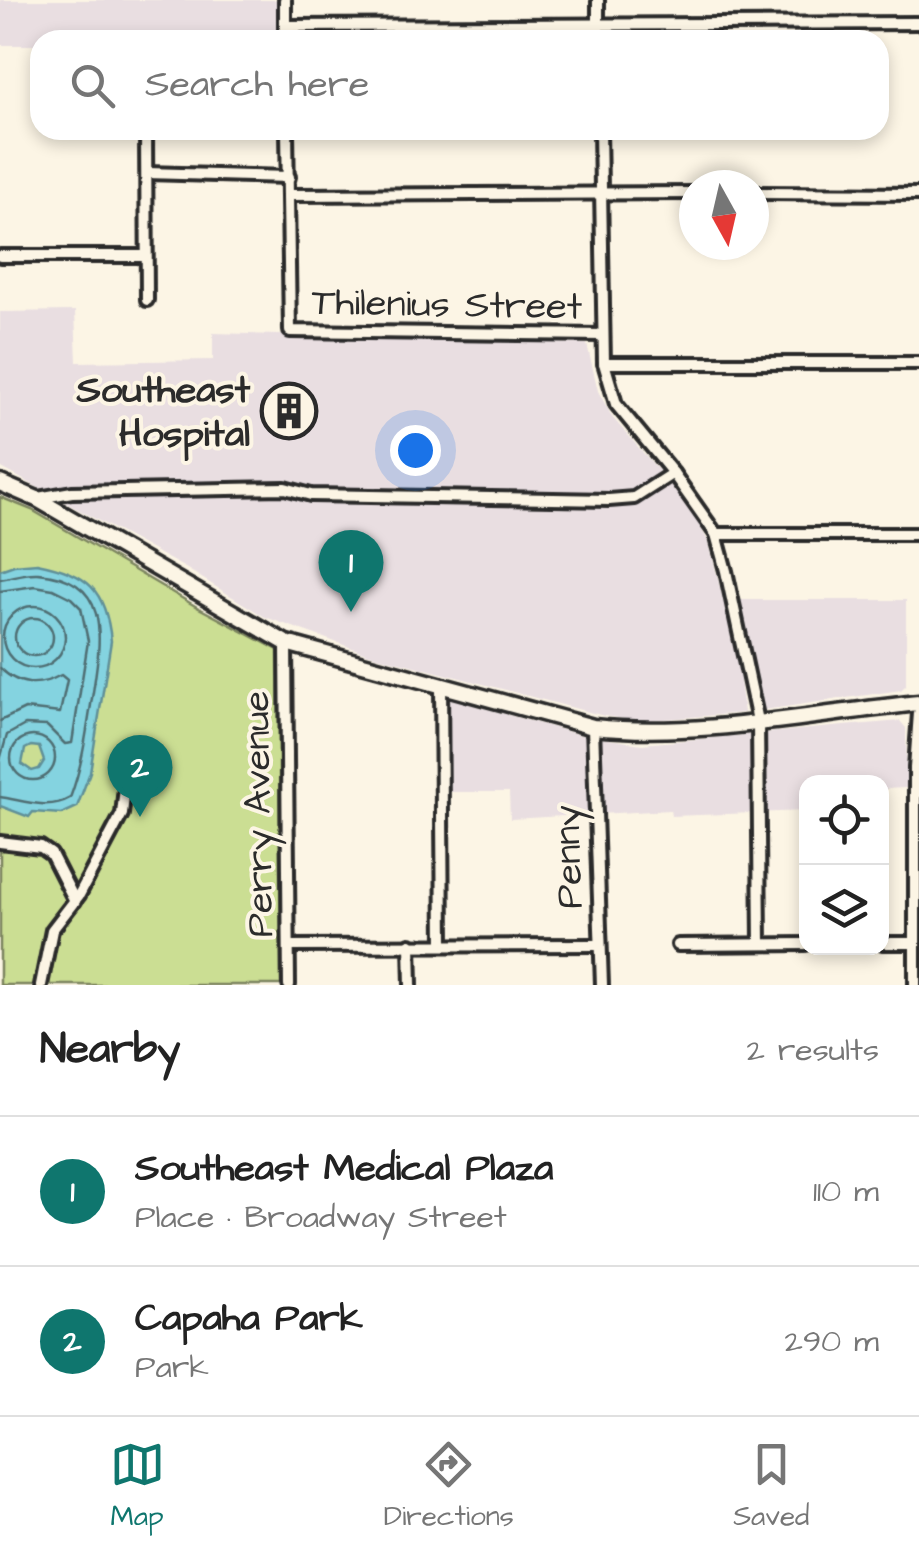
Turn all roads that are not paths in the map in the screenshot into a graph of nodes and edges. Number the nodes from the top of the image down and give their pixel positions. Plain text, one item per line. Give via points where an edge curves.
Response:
1 (285, 0) edge
2 (598, 0) edge
3 (919, 23) edge
4 (598, 24) junction
5 (286, 26) junction
6 (286, 30) edge
7 (598, 30) edge
8 (146, 140) edge
9 (288, 140) edge
10 (600, 140) edge
11 (147, 173) junction
12 (290, 176) junction
13 (602, 192) junction
14 (679, 192) edge
15 (769, 193) edge
16 (919, 194) edge
17 (290, 195) junction
18 (0, 256) edge
19 (146, 256) junction
20 (147, 300) dead end
21 (603, 335) junction
22 (919, 363) edge
23 (604, 364) junction
24 (672, 473) junction
25 (0, 482) edge
26 (37, 498) junction
27 (716, 534) junction
28 (919, 534) edge
29 (286, 642) junction
30 (441, 685) junction
31 (919, 703) edge
32 (919, 712) edge
33 (758, 722) junction
34 (593, 727) junction
35 (129, 753) dead end
36 (0, 842) edge
37 (75, 901) junction
38 (889, 943) edge
39 (914, 943) junction
40 (410, 944) junction
41 (760, 944) junction
42 (799, 944) edge
43 (443, 945) junction
44 (600, 945) junction
45 (678, 945) dead end
46 (288, 946) junction
47 (40, 985) edge
48 (289, 985) edge
49 (411, 985) edge
50 (602, 985) edge
51 (915, 985) edge

1 - 5 street
2 - 4 street
3 - 4 street
4 - 5 street
4 - 7 street
5 - 6 street
8 - 11 street
9 - 12 street
10 - 13 street
11 - 12 street
11 - 19 street
12 - 17 street
13 - 14 street
13 - 17 street
13 - 21 street
15 - 16 street
17 - 21 street, Thilenius Street via 290,331
18 - 19 street
19 - 20 street
21 - 23 street
22 - 23 street, Thilenius Street
23 - 24 street via 616,404
24 - 26 street via 634,498 609,500 311,495 285,488
24 - 27 street
25 - 26 main road
26 - 29 main road
27 - 28 street
27 - 33 street
29 - 30 main road
29 - 46 street, Perry Avenue
30 - 34 main road
30 - 43 street
31 - 33 main road
32 - 39 street
33 - 34 main road via 658,732
33 - 41 street
34 - 44 street, Penny
35 - 37 street via 122,814
36 - 37 street via 41,846
37 - 47 street via 52,930
38 - 39 street
39 - 51 street
40 - 43 street
40 - 46 street
40 - 49 street
41 - 42 street
41 - 45 street
43 - 44 street
44 - 50 street, Penny
46 - 48 street, Perry Avenue

